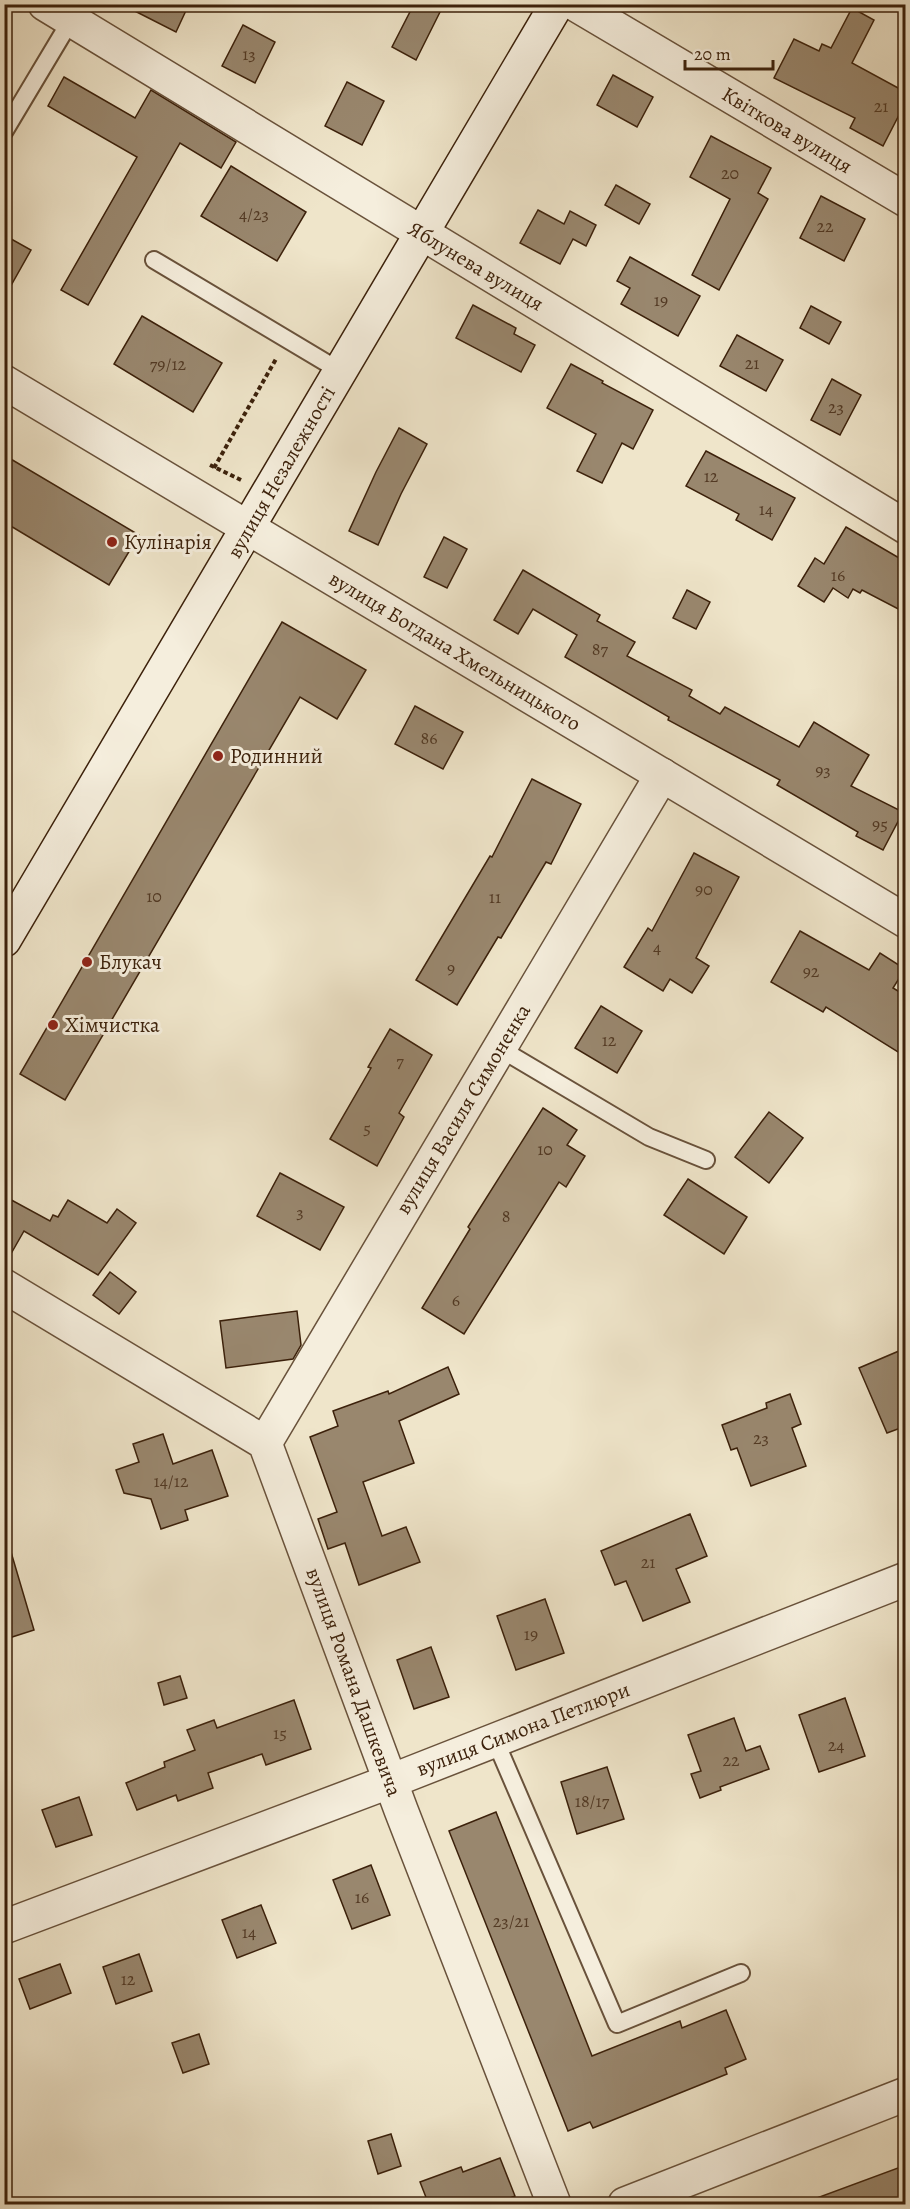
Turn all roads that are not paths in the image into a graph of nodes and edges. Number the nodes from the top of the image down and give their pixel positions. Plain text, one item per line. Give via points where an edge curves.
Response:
1 (557, 4) edge
2 (575, 4) edge
3 (58, 12) edge
4 (4, 132) edge
5 (906, 200) edge
6 (422, 233) junction
7 (154, 260) dead end
8 (340, 371) junction
9 (4, 382) edge
10 (249, 528) junction
11 (906, 528) edge
12 (662, 775) junction
13 (906, 921) edge
14 (4, 940) edge
15 (499, 1048) junction
16 (706, 1160) dead end
17 (4, 1286) edge
18 (265, 1443) junction
19 (906, 1579) edge
20 (495, 1740) junction
21 (391, 1781) junction
22 (4, 1927) edge
23 (741, 1973) dead end
24 (906, 2094) edge
25 (554, 2205) edge
26 (624, 2205) edge

1 - 6 street, вулиця Незалежності
2 - 5 street, Квіткова вулиця
3 - 4 lane
3 - 6 street, Яблунева вулиця
6 - 8 street, вулиця Незалежності
6 - 11 street, Яблунева вулиця
7 - 8 lane
8 - 10 street, вулиця Незалежності
9 - 10 street, вулиця Богдана Хмельницького
10 - 12 street, вулиця Богдана Хмельницького
10 - 14 street, вулиця Незалежності
12 - 13 street, вулиця Богдана Хмельницького
12 - 15 street, вулиця Василя Симоненка
15 - 16 lane via 649,1137
15 - 18 street, вулиця Василя Симоненка
17 - 18 street
18 - 21 street, вулиця Романа Дашкевича
19 - 20 street, вулиця Симона Петлюри
20 - 21 street, вулиця Симона Петлюри
20 - 23 lane via 617,2024
21 - 22 street, вулиця Симона Петлюри
21 - 25 street, вулиця Романа Дашкевича
24 - 26 street

